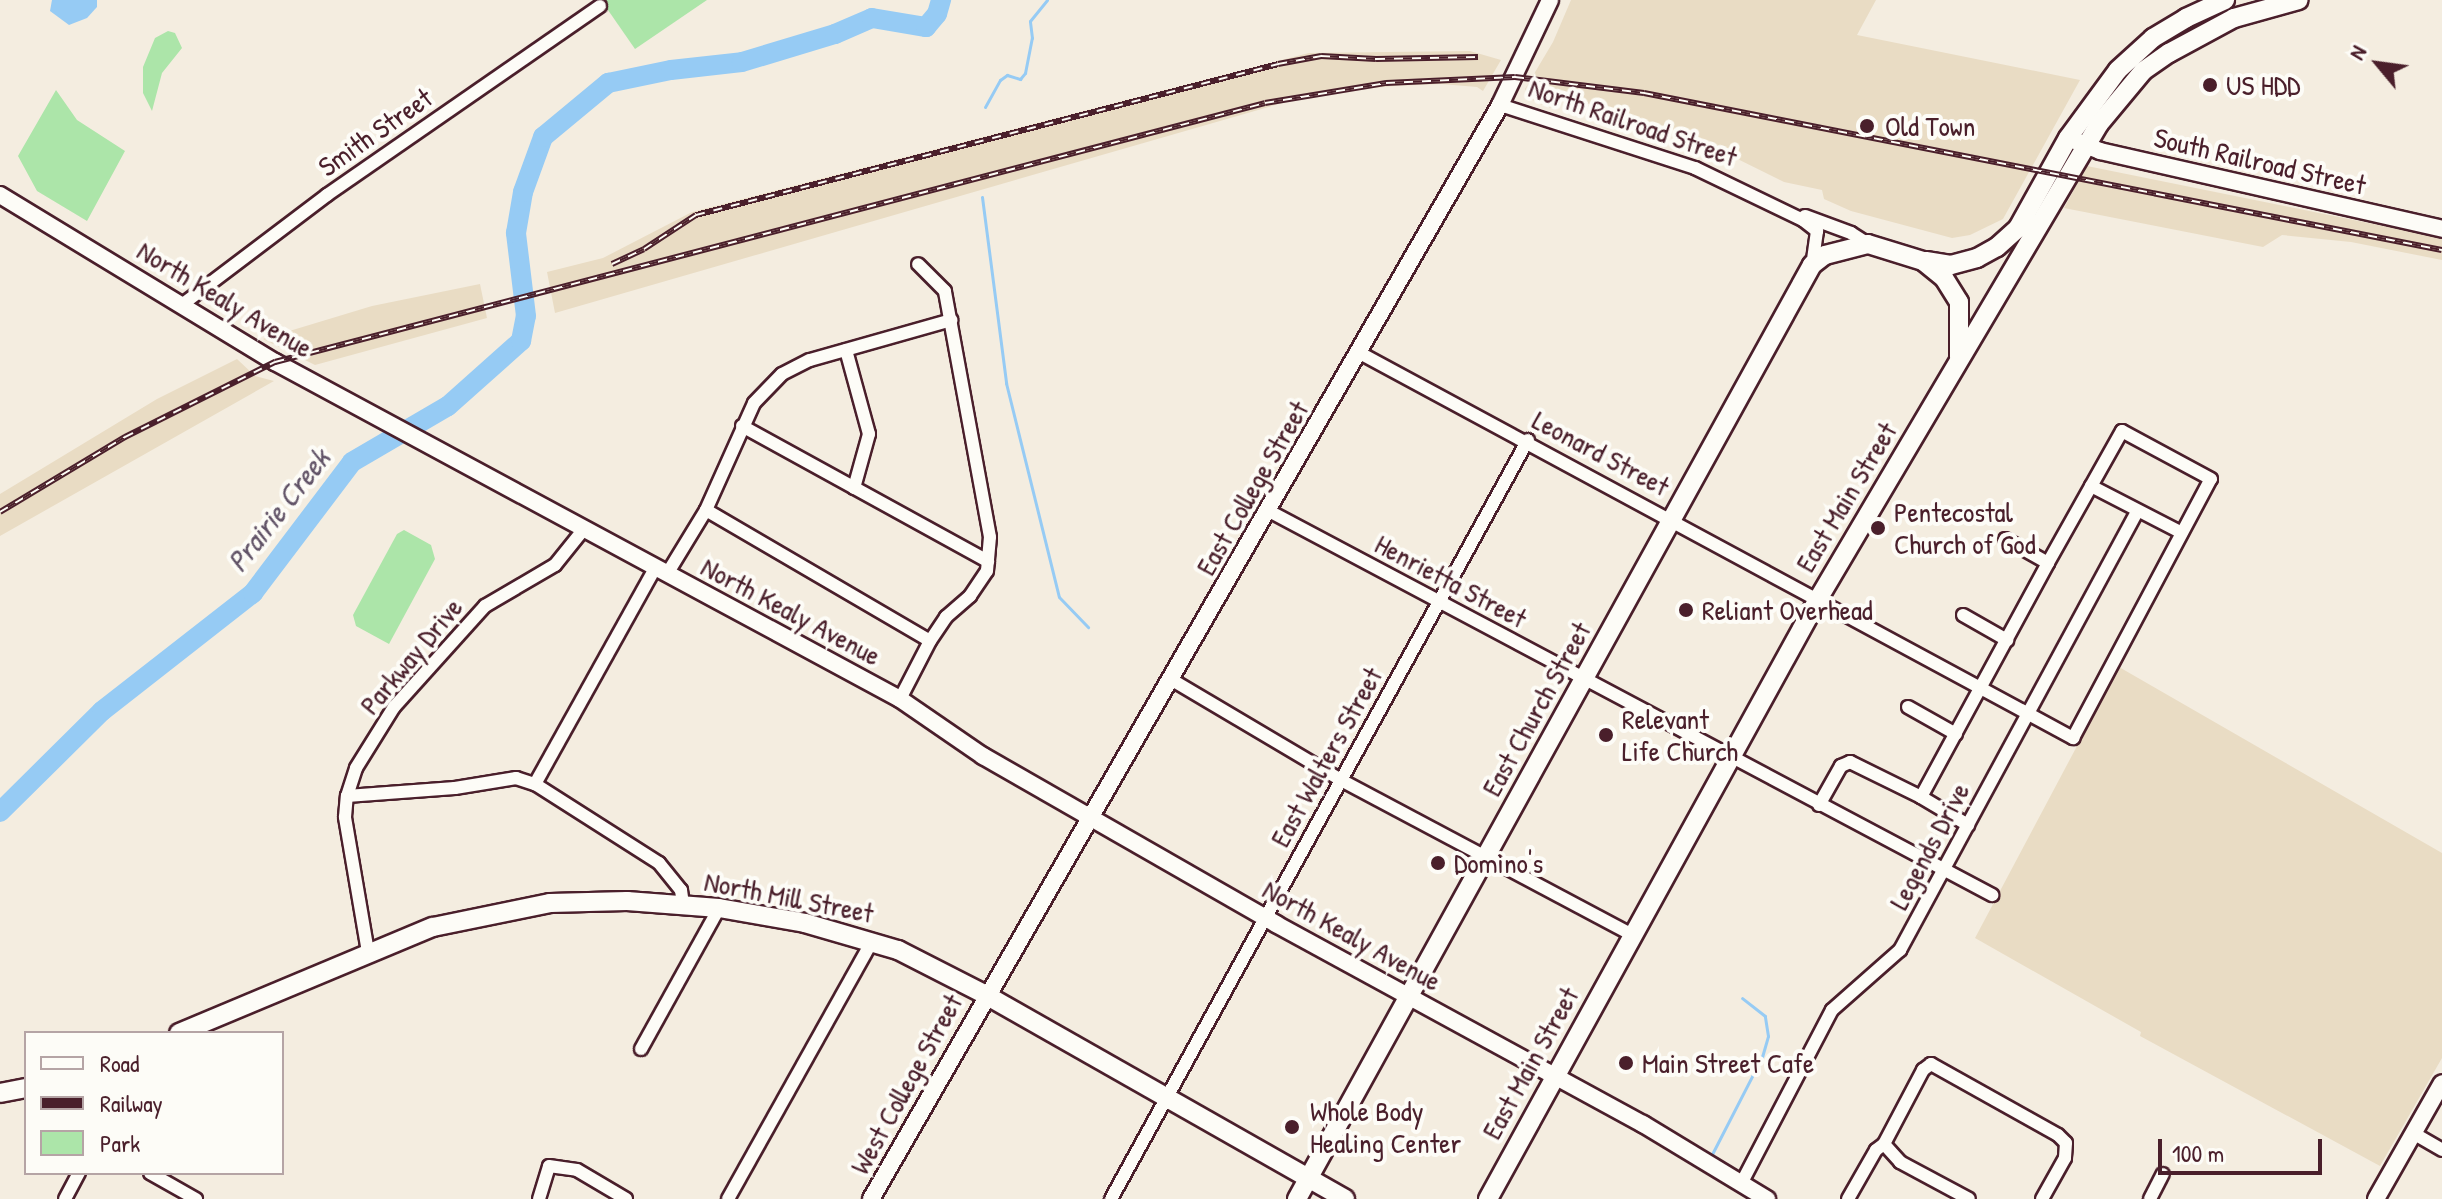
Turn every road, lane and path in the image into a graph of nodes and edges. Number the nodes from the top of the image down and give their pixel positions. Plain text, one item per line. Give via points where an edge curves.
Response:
1 (1550, 0) edge
2 (2225, 0) edge
3 (2299, 0) edge
4 (600, 6) dead end
5 (1500, 105) junction
6 (2068, 138) junction
7 (2086, 146) junction
8 (0, 195) edge
9 (1790, 213) junction
10 (2442, 229) edge
11 (1868, 244) junction
12 (1923, 261) junction
13 (918, 264) dead end
14 (1812, 265) junction
15 (183, 304) junction
16 (951, 320) junction
17 (846, 350) junction
18 (1358, 352) junction
19 (1958, 364) junction
20 (742, 426) junction
21 (1528, 440) junction
22 (2091, 486) junction
23 (854, 488) junction
24 (706, 510) junction
25 (1269, 511) junction
26 (2137, 511) junction
27 (1672, 519) junction
28 (583, 530) junction
29 (2182, 533) junction
30 (2005, 539) dead end
31 (988, 561) junction
32 (2048, 563) junction
33 (661, 571) junction
34 (1817, 601) junction
35 (1439, 602) junction
36 (1963, 615) dead end
37 (2007, 640) junction
38 (930, 641) junction
39 (1584, 679) junction
40 (1172, 680) junction
41 (1980, 689) junction
42 (900, 699) junction
43 (1908, 707) dead end
44 (2028, 715) junction
45 (1956, 734) junction
46 (1731, 759) junction
47 (1341, 780) junction
48 (535, 784) junction
49 (347, 796) junction
50 (1921, 797) junction
51 (1819, 805) junction
52 (1092, 816) junction
53 (1968, 825) junction
54 (1486, 858) junction
55 (1944, 870) junction
56 (1992, 895) dead end
57 (683, 904) junction
58 (719, 908) junction
59 (1266, 917) junction
60 (1632, 935) junction
61 (872, 941) junction
62 (368, 952) junction
63 (986, 995) junction
64 (1408, 996) junction
65 (184, 1031) edge
66 (641, 1049) dead end
67 (1556, 1076) junction
68 (2442, 1083) edge
69 (24, 1088) edge
70 (0, 1093) edge
71 (1169, 1098) junction
72 (2413, 1133) junction
73 (1884, 1144) junction
74 (2442, 1150) edge
75 (2163, 1174) dead end
76 (78, 1175) edge
77 (154, 1175) edge
78 (1308, 1180) junction
79 (1741, 1184) junction
80 (1944, 1193) edge
81 (65, 1199) edge
82 (196, 1199) edge
83 (539, 1199) edge
84 (626, 1199) edge
85 (728, 1199) edge
86 (871, 1199) edge
87 (1111, 1199) edge
88 (1297, 1199) edge
89 (1345, 1199) edge
90 (1488, 1199) edge
91 (1767, 1199) edge
92 (1848, 1199) edge
93 (1969, 1199) edge
94 (2042, 1199) edge
95 (2150, 1199) edge
96 (2376, 1199) edge

1 - 5 street, East College Street
2 - 6 main road via 2153,38 2118,70
3 - 7 main road, East Main Street via 2234,18 2169,53 2123,93
4 - 15 street, Smith Street via 327,195
5 - 9 street, North Railroad Street via 1695,168
5 - 18 street, East College Street
6 - 7 street, South Railroad Street
6 - 12 main road via 2018,228 1997,247 1951,265
7 - 10 street, South Railroad Street
7 - 19 main road, East Main Street
8 - 15 street, North Kealy Avenue
9 - 11 street, North Railroad Street
9 - 14 street, North Railroad Street via 1817,231
11 - 12 main road, North Railroad Street
11 - 14 main road via 1825,255
12 - 19 main road, North Railroad Street via 1944,278 1959,302
13 - 16 street via 945,291
14 - 27 main road, East Church Street
15 - 28 street, North Kealy Avenue via 369,414
16 - 17 street
16 - 31 street via 990,537
17 - 20 street via 782,374 754,403
17 - 23 street via 869,434
18 - 21 street, Leonard Street
18 - 25 street, East College Street
19 - 34 main road, East Main Street
20 - 23 street
20 - 24 street
21 - 27 street, Leonard Street
21 - 35 street, East Walters Street
22 - 26 street
22 - 29 street via 2122,431 2211,479
22 - 32 street
23 - 31 street
24 - 33 street
24 - 38 street
25 - 35 street, Henrietta Street
25 - 40 street, East College Street
26 - 29 street
26 - 44 street, Legends Drive
27 - 34 street, Leonard Street
27 - 39 main road, East Church Street
28 - 33 street, North Kealy Avenue
28 - 49 street, Parkway Drive via 555,565 485,606 394,707 356,768
29 - 44 street, Leonard Street via 2073,738
30 - 32 street
31 - 38 street via 970,596
32 - 37 street
33 - 42 street, North Kealy Avenue
33 - 48 street
34 - 41 street, Leonard Street
34 - 46 main road, East Main Street
35 - 39 street, Henrietta Street
35 - 47 street, East Walters Street
36 - 37 street
37 - 41 street
38 - 42 street
39 - 46 street, Henrietta Street
39 - 54 main road, East Church Street
40 - 47 street
40 - 52 street, East College Street
41 - 44 street, Leonard Street
41 - 45 street
42 - 52 street, North Kealy Avenue via 983,756
43 - 45 street
44 - 53 street, Legends Drive
45 - 50 street
46 - 51 street, Henrietta Street
46 - 60 main road, East Main Street
47 - 54 street
47 - 59 street, East Walters Street
48 - 49 street via 516,778
48 - 57 street via 659,863 681,890
49 - 62 street, Parkway Drive via 345,817
50 - 51 street via 1850,762 1841,766
50 - 53 street
51 - 55 street, Henrietta Street
52 - 59 street, North Kealy Avenue
52 - 63 street, East College Street
53 - 55 street, Legends Drive
54 - 60 street
54 - 64 main road, East Church Street
55 - 56 street, Henrietta Street
55 - 79 street, Legends Drive via 1900,950 1832,1010
57 - 58 main road, North Mill Street
57 - 62 main road, North Mill Street via 550,903 433,927
58 - 61 main road, North Mill Street
58 - 66 street
59 - 64 street, North Kealy Avenue
59 - 71 street, East Walters Street
60 - 67 main road, East Main Street
61 - 63 main road, North Mill Street
61 - 85 street
62 - 65 main road, North Mill Street
63 - 71 main road, North Mill Street
63 - 86 street, West College Street
64 - 67 street, North Kealy Avenue
64 - 78 main road, East Church Street
67 - 79 street, North Kealy Avenue
67 - 90 main road, East Main Street
68 - 72 street
69 - 70 main road
71 - 78 main road, North Mill Street
71 - 87 street, East Walters Street
72 - 74 street
72 - 96 street
73 - 80 street
73 - 92 street
73 - 94 street via 1931,1064 2066,1143 2065,1158
75 - 95 street
76 - 81 street
77 - 82 street
78 - 88 main road, East Church Street
78 - 89 main road, North Mill Street
79 - 91 street, North Kealy Avenue
80 - 93 street
83 - 84 street via 549,1166 577,1170

